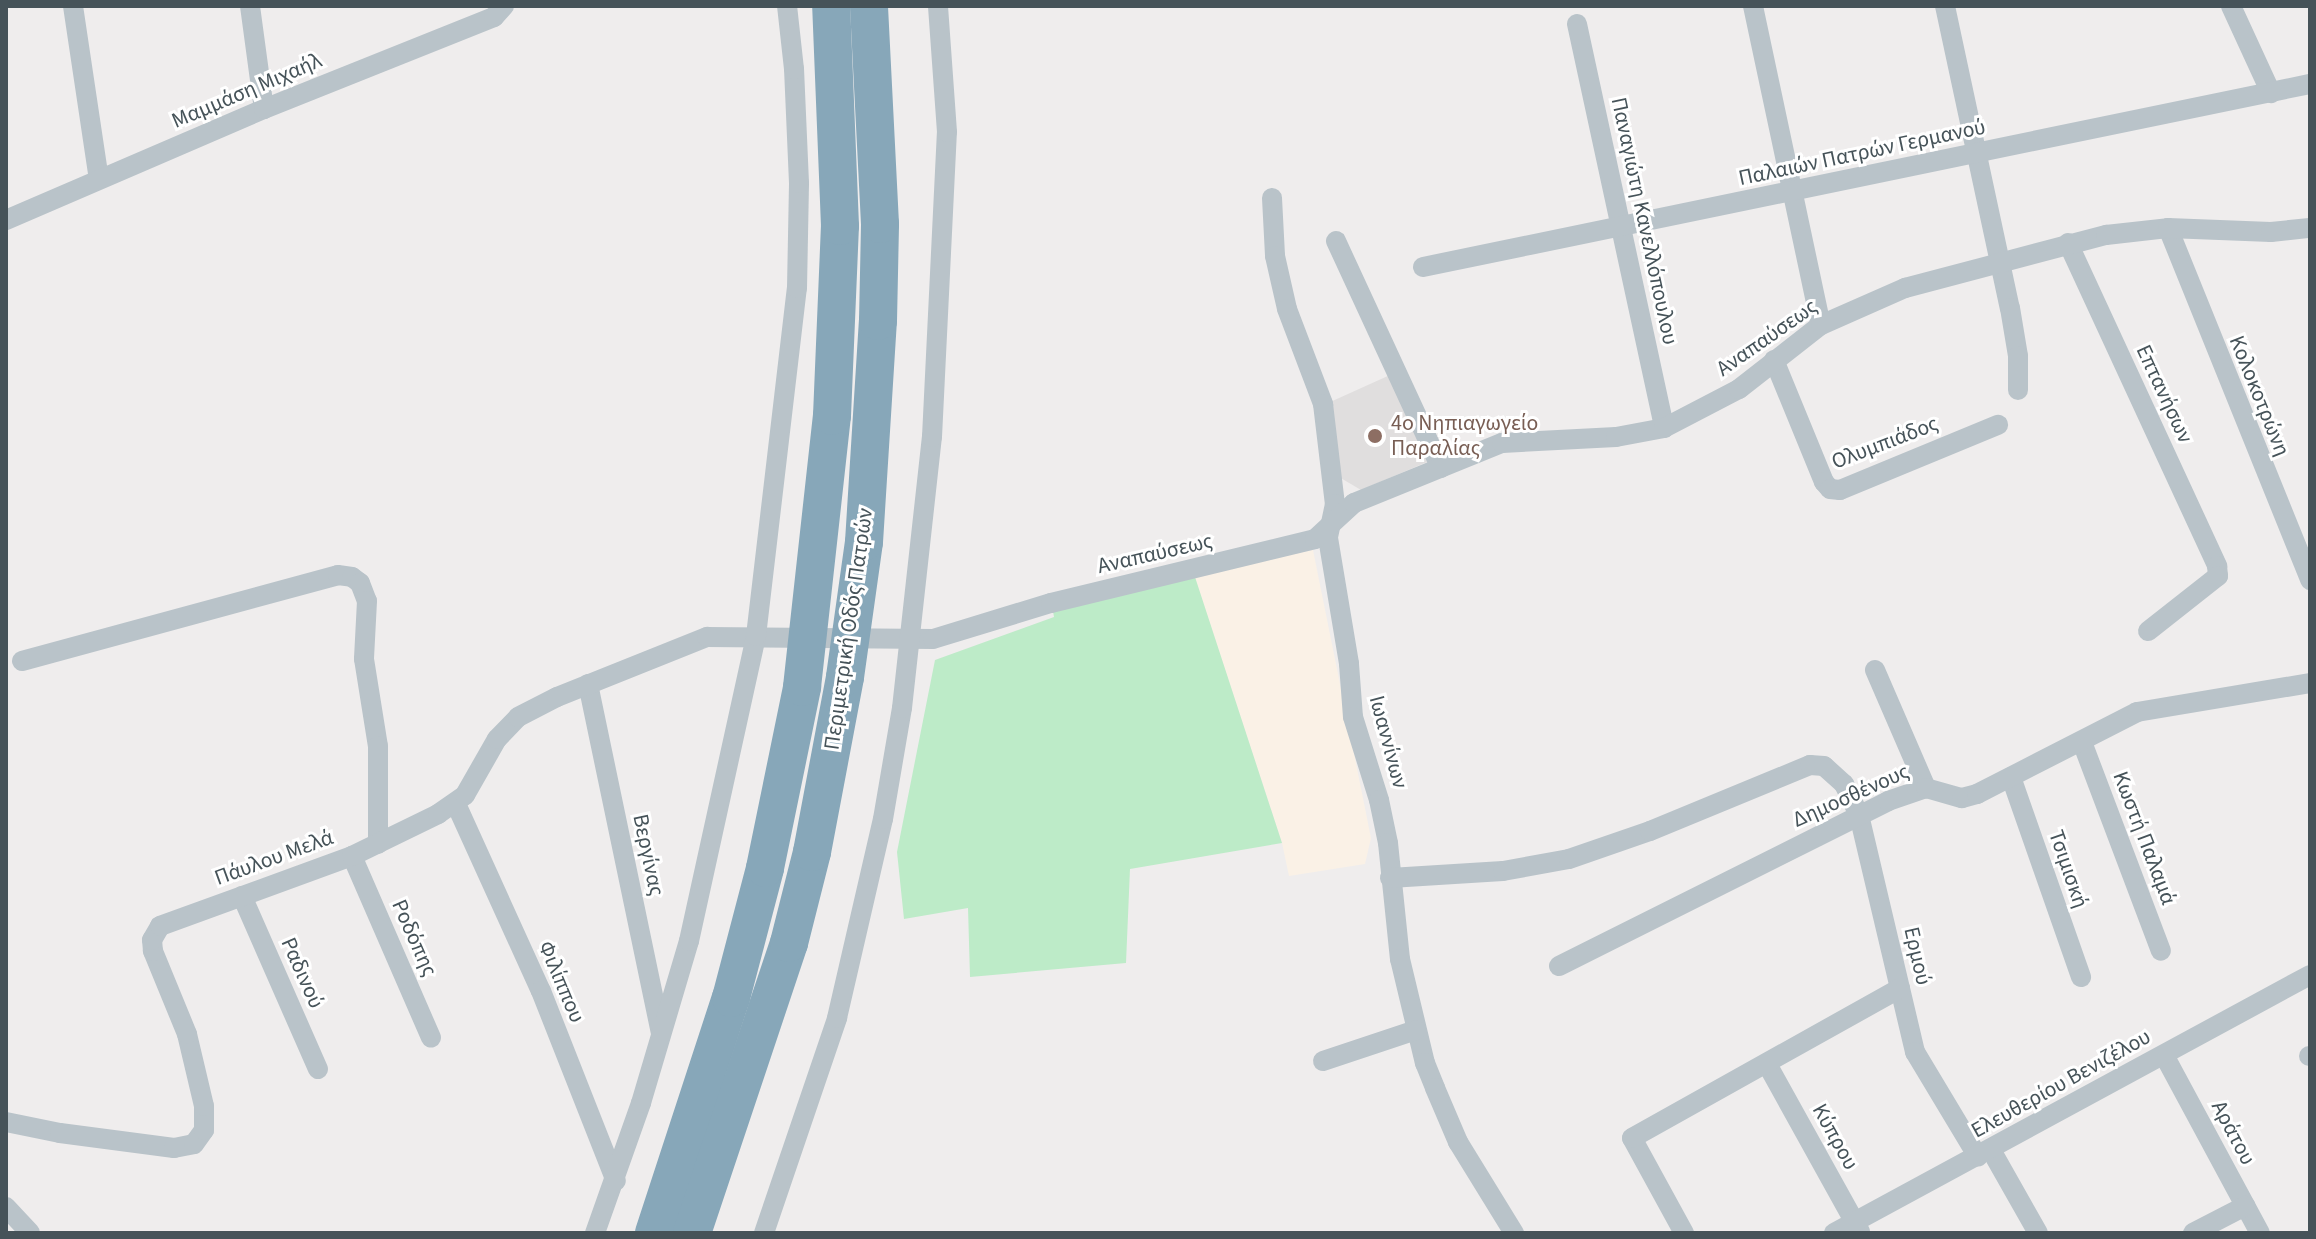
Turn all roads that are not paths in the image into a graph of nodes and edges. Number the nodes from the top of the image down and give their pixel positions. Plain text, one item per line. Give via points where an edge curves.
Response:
1 (73, 6) edge
2 (250, 6) edge
3 (504, 6) edge
4 (787, 6) edge
5 (831, 6) edge
6 (869, 6) edge
7 (938, 6) edge
8 (1753, 6) edge
9 (1945, 6) edge
10 (2231, 6) edge
11 (1577, 24) dead end
12 (2310, 84) edge
13 (2271, 93) junction
14 (264, 109) junction
15 (1976, 154) junction
16 (99, 179) junction
17 (1794, 193) junction
18 (1272, 198) dead end
19 (6, 220) edge
20 (1621, 226) junction
21 (2168, 228) junction
22 (2310, 228) edge
23 (1336, 241) dead end
24 (2068, 243) junction
25 (2001, 264) junction
26 (1423, 267) dead end
27 (1821, 325) junction
28 (1774, 360) junction
29 (2018, 390) dead end
30 (1998, 425) dead end
31 (1664, 428) junction
32 (1441, 468) junction
33 (1331, 524) junction
34 (2310, 580) edge
35 (2148, 631) dead end
36 (756, 636) junction
37 (911, 641) junction
38 (22, 661) dead end
39 (1875, 670) dead end
40 (2310, 683) edge
41 (588, 684) junction
42 (2082, 742) junction
43 (2011, 777) junction
44 (1926, 788) junction
45 (456, 804) junction
46 (1859, 815) junction
47 (378, 844) junction
48 (352, 856) junction
49 (1390, 878) junction
50 (242, 896) junction
51 (2161, 951) dead end
52 (1559, 966) dead end
53 (2310, 975) edge
54 (2081, 977) dead end
55 (1900, 988) junction
56 (1416, 1030) junction
57 (662, 1036) junction
58 (431, 1038) dead end
59 (2164, 1055) junction
60 (1323, 1061) dead end
61 (1767, 1064) junction
62 (318, 1069) dead end
63 (6, 1122) edge
64 (1985, 1154) junction
65 (616, 1181) junction
66 (2245, 1206) junction
67 (6, 1207) edge
68 (1858, 1227) edge
69 (30, 1233) edge
70 (595, 1233) edge
71 (654, 1233) edge
72 (692, 1233) edge
73 (764, 1233) edge
74 (1514, 1233) edge
75 (1684, 1233) edge
76 (1834, 1233) edge
77 (2038, 1233) edge
78 (2193, 1233) edge
79 (2260, 1233) edge

1 - 16 street
2 - 14 street
3 - 14 street, Μαμμάση Μιχαήλ via 494,17
4 - 36 street via 799,183 797,288
5 - 71 highway, Περιμετρική Οδός Πατρών via 840,226 832,416 802,687 765,868 731,998
6 - 72 highway, Περιμετρική Οδός Πατρών via 880,224 873,435 845,677 789,943
7 - 37 street via 947,132 932,437
8 - 17 street
9 - 15 street
10 - 13 street
11 - 20 street, Παναγιώτη Κανελλόπουλου
12 - 13 street, Παλαιών Πατρών Γερμανού
13 - 15 street, Παλαιών Πατρών Γερμανού
14 - 16 street, Μαμμάση Μιχαήλ
15 - 17 street, Παλαιών Πατρών Γερμανού
15 - 25 street
16 - 19 street, Μαμμάση Μιχαήλ
17 - 20 street, Παλαιών Πατρών Γερμανού
17 - 27 street
18 - 33 street, Ιωαννίνων via 1275,256 1287,309 1323,404 1335,504
20 - 26 street, Παλαιών Πατρών Γερμανού
20 - 31 street, Παναγιώτη Κανελλόπουλου
21 - 22 street, Αναπαύσεως
21 - 24 street, Αναπαύσεως
21 - 34 street, Κολοκοτρώνη
23 - 32 street
24 - 25 street, Αναπαύσεως
24 - 35 street, Επτανήσων via 2217,566 2218,576
25 - 27 street, Αναπαύσεως via 1905,288
25 - 29 street via 2018,356
27 - 28 street, Αναπαύσεως
28 - 30 street, Ολυμπιάδος via 1830,489 1840,490
28 - 31 street, Αναπαύσεως via 1739,389
31 - 32 street, Αναπαύσεως via 1616,437 1502,443
32 - 33 street, Αναπαύσεως via 1354,503
33 - 37 street, Αναπαύσεως via 1315,539
33 - 49 street, Ιωαννίνων via 1328,538 1353,717 1384,820
36 - 37 street, Αναπαύσεως
36 - 41 street, Πάυλου Μελά via 707,637
36 - 57 street via 704,886
37 - 73 street via 883,819 837,1018
38 - 47 street via 338,575 352,577 367,601 364,659 378,746
39 - 44 street
40 - 42 street, Δημοσθένους via 2137,712
41 - 45 street, Πάυλου Μελά via 507,727
41 - 57 street, Βεργίνας
42 - 43 street, Δημοσθένους
42 - 51 street, Κωστή Παλαμά
43 - 44 street, Δημοσθένους via 1968,797
43 - 54 street, Τσιμισκή
44 - 46 street, Δημοσθένους
45 - 47 street, Πάυλου Μελά
45 - 65 street, Φιλίππου via 541,991
46 - 49 street, Ερμού via 1839,779 1820,765 1810,765 1569,859 1478,874
46 - 52 street, Δημοσθένους
46 - 55 street, Ερμού
47 - 48 street, Πάυλου Μελά
48 - 50 street, Πάυλου Μελά
48 - 58 street, Ροδόπης
49 - 56 street, Ιωαννίνων
50 - 62 street, Ραδινού
50 - 63 street, Πάυλου Μελά via 165,922 152,940 197,1072 204,1106 200,1138 174,1148
53 - 59 street, Ελευθερίου Βενιζέλου
55 - 61 street
55 - 64 street, Ερμού via 1921,1067
56 - 60 street
56 - 74 street, Ιωαννίνων via 1458,1142
57 - 65 street
59 - 64 street, Ελευθερίου Βενιζέλου
59 - 66 street, Αράτου
61 - 68 street, Κύπρου
61 - 75 street via 1632,1138
64 - 68 street, Ελευθερίου Βενιζέλου
64 - 77 street, Ερμού
65 - 70 street
66 - 78 street
66 - 79 street, Αράτου
67 - 69 street
68 - 76 street, Ελευθερίου Βενιζέλου

